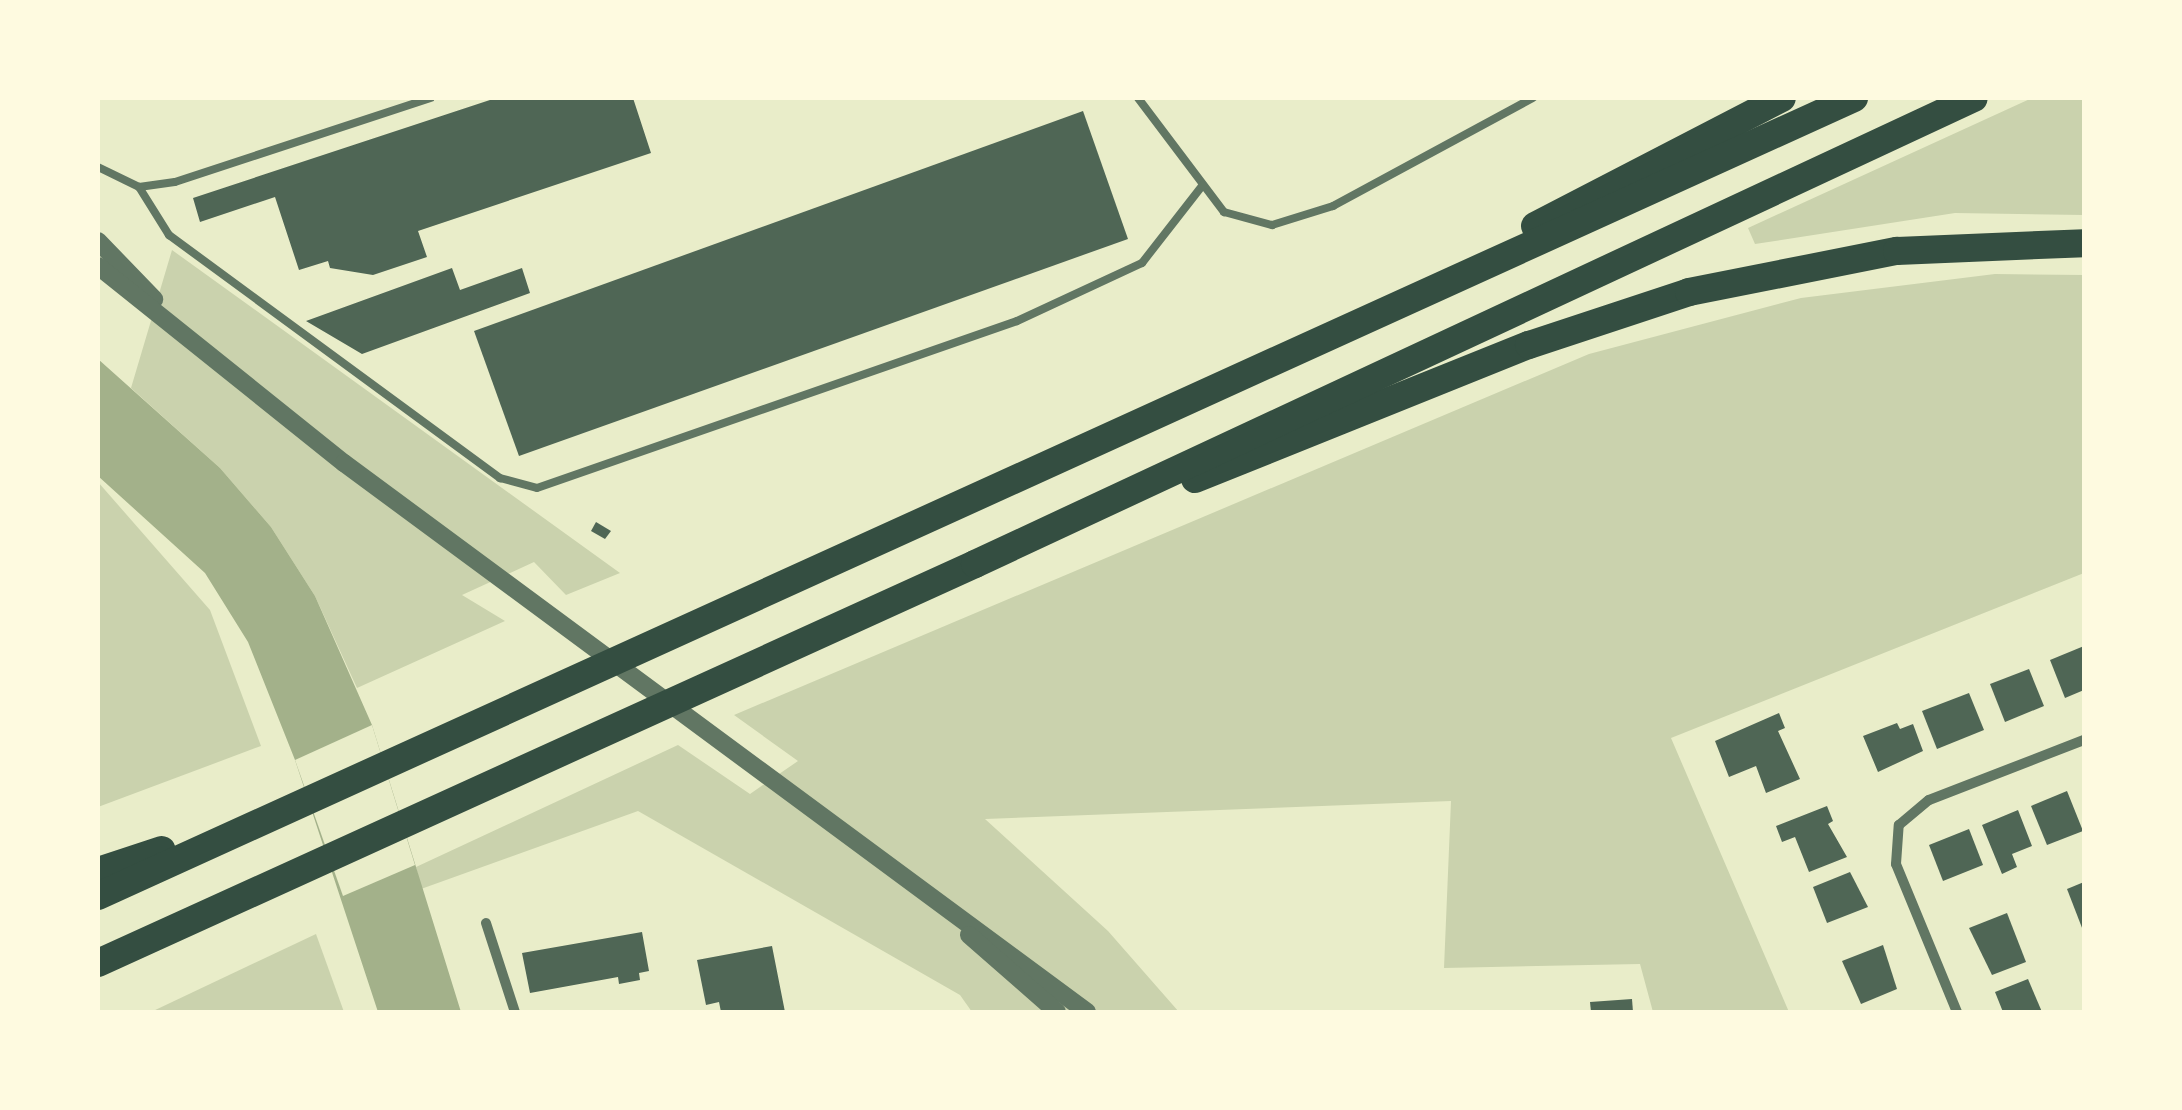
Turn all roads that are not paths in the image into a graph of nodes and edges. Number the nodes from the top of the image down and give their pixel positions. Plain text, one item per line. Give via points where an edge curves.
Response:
1 (431, 98) edge
2 (1138, 98) edge
3 (1533, 98) edge
4 (1782, 98) edge
5 (1854, 98) edge
6 (1974, 98) edge
7 (98, 167) edge
8 (1202, 186) junction
9 (140, 187) junction
10 (98, 241) edge
11 (2084, 243) edge
12 (98, 266) edge
13 (1310, 349) junction
14 (214, 360) junction
15 (975, 564) junction
16 (2084, 740) edge
17 (296, 805) junction
18 (98, 872) edge
19 (896, 873) junction
20 (98, 896) edge
21 (486, 923) dead end
22 (98, 963) edge
23 (514, 1012) edge
24 (1057, 1012) edge
25 (1087, 1012) edge
26 (1956, 1012) edge

1 - 9 lane via 175,182
2 - 8 lane
3 - 8 lane via 1307,218 1272,225 1239,219
4 - 13 highway
5 - 13 highway
6 - 15 highway
7 - 9 lane
8 - 9 lane via 1142,262 1017,321 537,488 500,478 169,235
10 - 14 street
11 - 15 highway via 1897,251 1656,301
12 - 14 street
13 - 17 highway
14 - 19 street
15 - 22 highway
16 - 26 street via 1929,800 1899,825 1893,855
17 - 18 highway
17 - 20 highway
19 - 24 street
19 - 25 street
21 - 23 street

